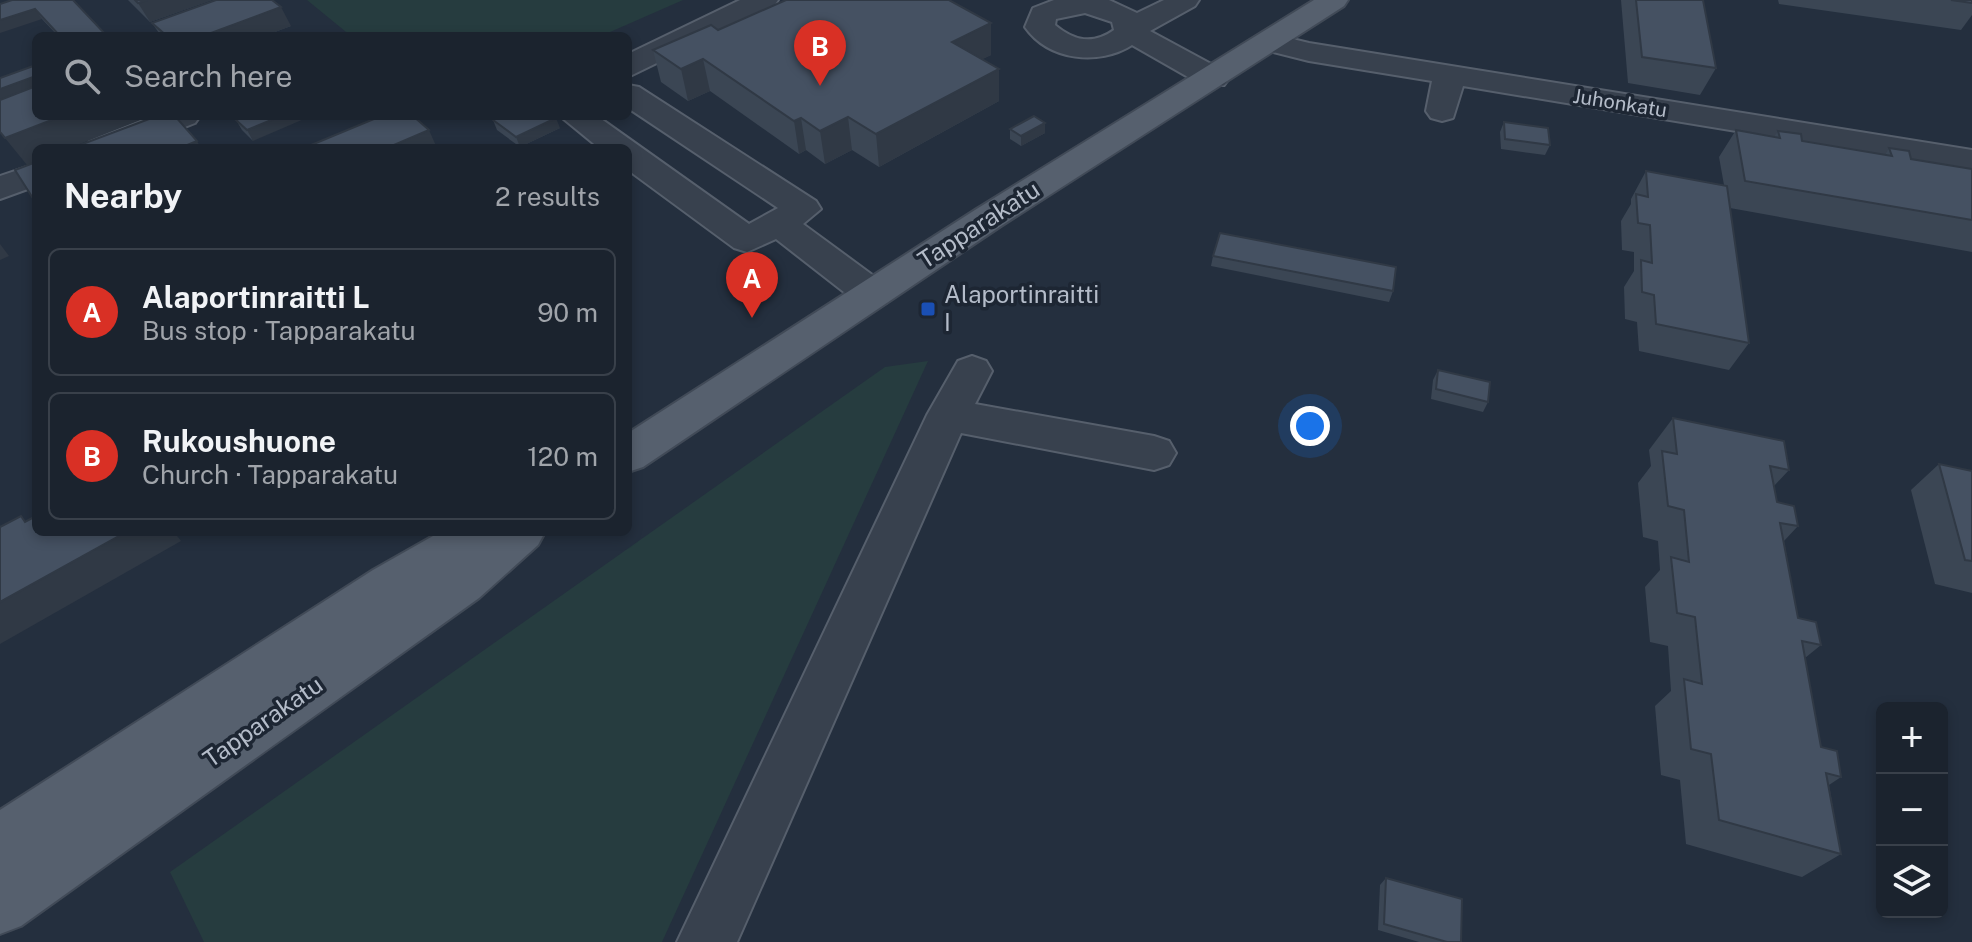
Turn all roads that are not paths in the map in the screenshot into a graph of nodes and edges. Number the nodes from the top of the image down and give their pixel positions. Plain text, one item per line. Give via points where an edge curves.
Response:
1 (764, 0) edge
2 (1185, 0) edge
3 (1334, 0) edge
4 (1268, 42) junction
5 (632, 65) edge
6 (1449, 75) junction
7 (1213, 78) junction
8 (632, 97) edge
9 (1442, 111) dead end
10 (174, 120) edge
11 (582, 120) edge
12 (112, 144) edge
13 (614, 144) edge
14 (632, 157) edge
15 (1972, 160) edge
16 (32, 176) edge
17 (0, 188) edge
18 (778, 223) junction
19 (872, 294) junction
20 (972, 371) dead end
21 (948, 415) junction
22 (632, 452) edge
23 (1154, 453) dead end
24 (476, 536) edge
25 (517, 536) edge
26 (0, 842) edge
27 (0, 905) edge
28 (710, 941) edge

1 - 5 street
2 - 7 street via 1129,31
3 - 4 main road, Tapparakatu
4 - 6 street, Juhonkatu
4 - 7 main road, Tapparakatu
6 - 9 street
6 - 15 street, Juhonkatu
7 - 19 main road, Tapparakatu
8 - 18 street via 803,209
10 - 12 street
11 - 13 street
14 - 18 street via 747,240
16 - 17 street
18 - 19 street
19 - 22 main road, Tapparakatu
20 - 21 street
21 - 23 street
21 - 28 street
24 - 26 main road, Tapparakatu via 385,588
25 - 27 main road, Tapparakatu via 462,584

